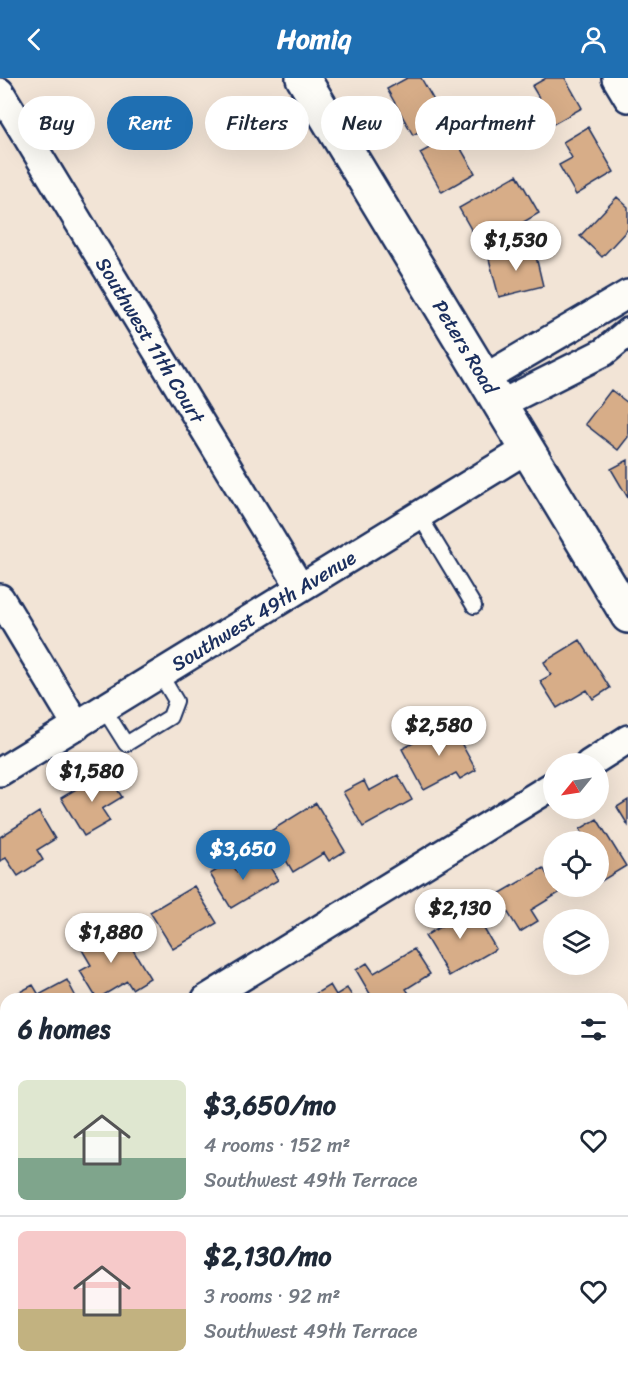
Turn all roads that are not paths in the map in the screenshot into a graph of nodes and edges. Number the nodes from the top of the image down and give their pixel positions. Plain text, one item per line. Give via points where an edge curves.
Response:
1 (303, 78) edge
2 (616, 78) edge
3 (0, 92) edge
4 (628, 98) edge
5 (628, 294) edge
6 (628, 332) edge
7 (491, 392) junction
8 (527, 449) junction
9 (420, 515) junction
10 (300, 587) junction
11 (0, 598) edge
12 (474, 606) dead end
13 (628, 616) edge
14 (160, 674) junction
15 (104, 709) junction
16 (77, 726) junction
17 (628, 739) edge
18 (606, 753) edge
19 (0, 772) edge
20 (543, 792) edge
21 (216, 993) edge

1 - 7 main road, Peters Road
2 - 4 street
3 - 10 street, Southwest 11th Court
5 - 7 street
6 - 7 street via 604,352
7 - 8 main road, Peters Road
8 - 9 street, Southwest 49th Avenue
8 - 13 main road, Peters Road
9 - 10 street, Southwest 49th Avenue
9 - 12 lane
10 - 14 street, Southwest 49th Avenue
11 - 16 street
14 - 15 street, Southwest 49th Avenue
14 - 15 lane via 176,701 170,717 126,744
15 - 16 street, Southwest 49th Avenue
16 - 19 street, Southwest 49th Avenue
17 - 18 street
20 - 21 street

